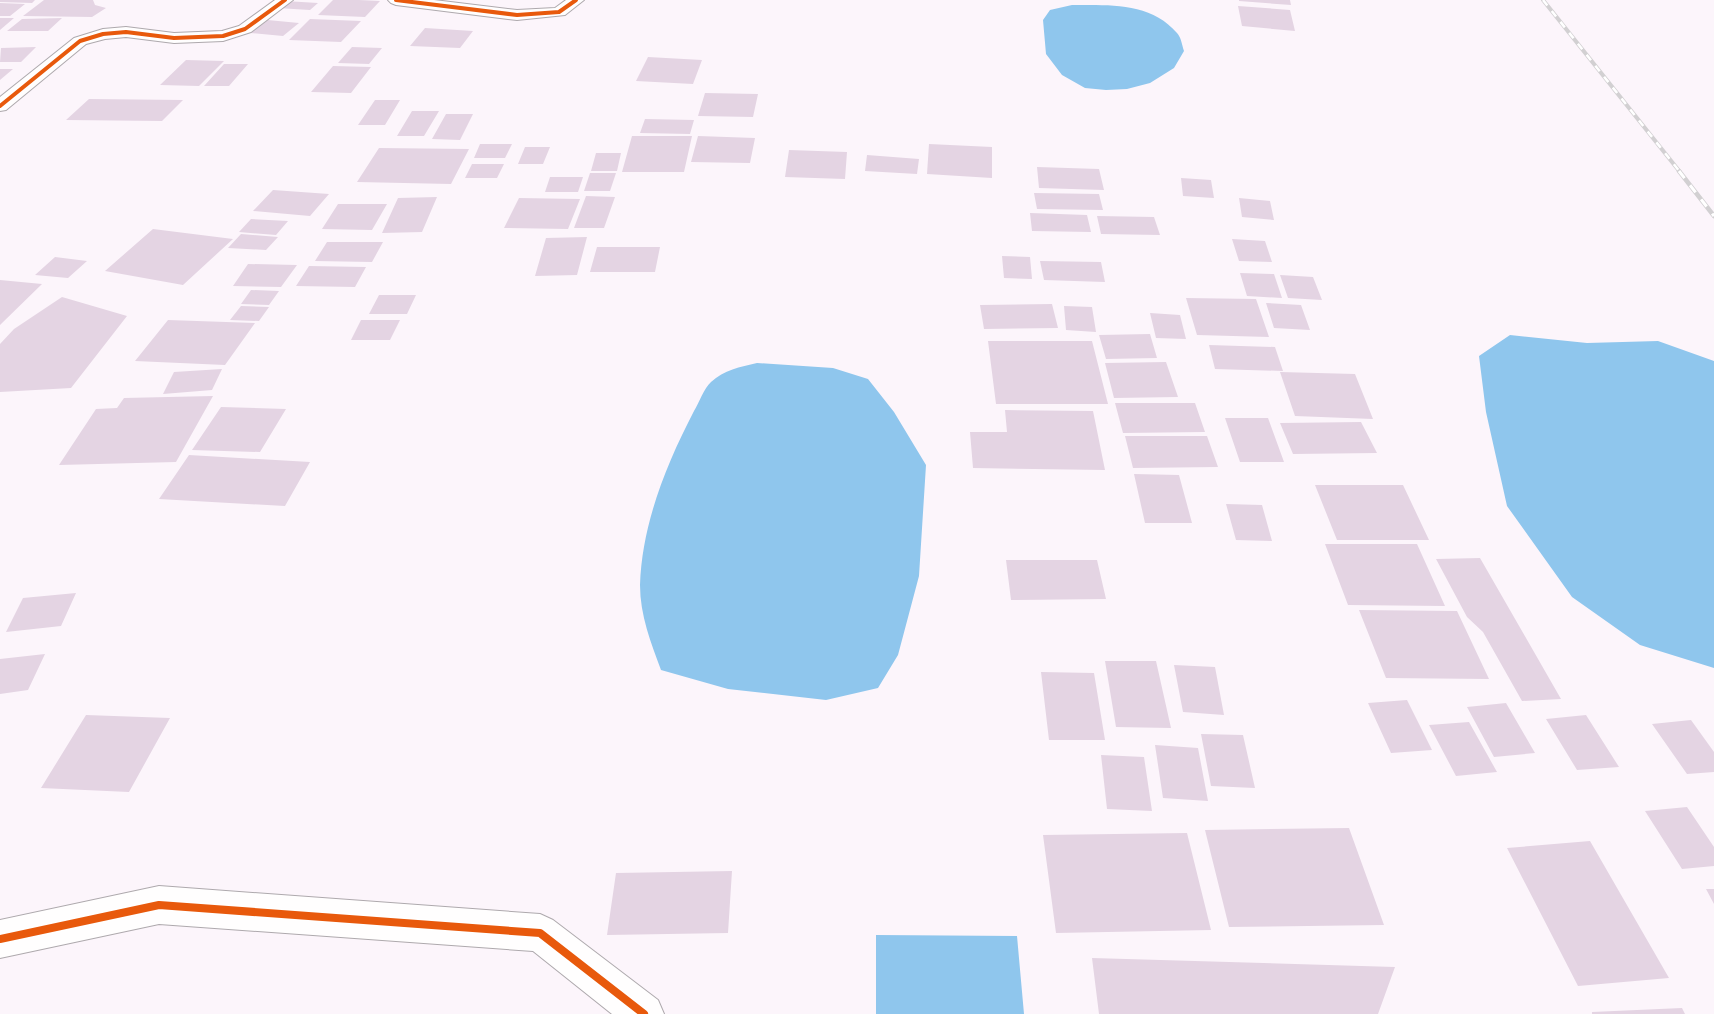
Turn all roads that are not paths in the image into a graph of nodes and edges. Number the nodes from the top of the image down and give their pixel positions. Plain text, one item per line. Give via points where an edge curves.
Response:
1 (285, 0) edge
2 (396, 0) edge
3 (576, 0) edge
4 (0, 106) edge
5 (0, 939) edge
6 (644, 1014) edge

1 - 4 street via 245,29 223,36 174,38 126,32 80,41
2 - 3 street via 517,15 560,12
5 - 6 street via 159,905 540,933

